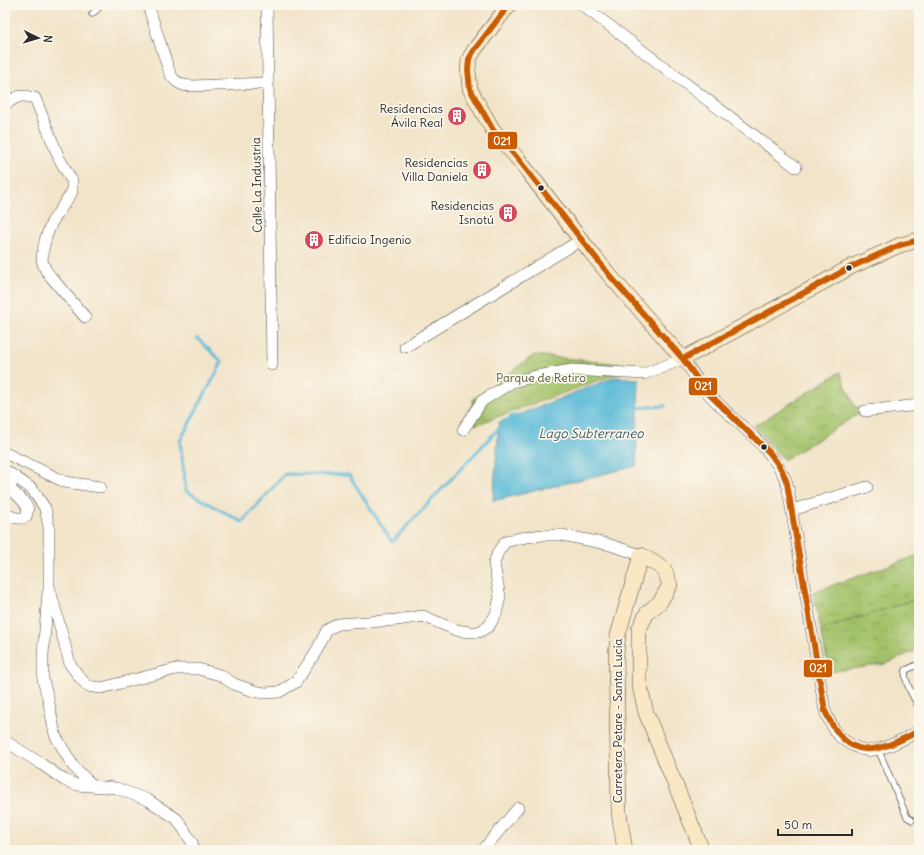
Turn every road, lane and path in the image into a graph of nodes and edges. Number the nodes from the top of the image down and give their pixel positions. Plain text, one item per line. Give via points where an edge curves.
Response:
1 (102, 5) edge
2 (148, 5) edge
3 (267, 5) edge
4 (509, 5) edge
5 (582, 5) edge
6 (92, 14) dead end
7 (268, 83) junction
8 (5, 105) edge
9 (796, 166) dead end
10 (581, 240) junction
11 (919, 240) edge
12 (85, 317) dead end
13 (405, 348) dead end
14 (683, 359) junction
15 (272, 365) dead end
16 (919, 405) edge
17 (866, 411) dead end
18 (463, 430) dead end
19 (5, 453) edge
20 (9, 473) edge
21 (100, 487) dead end
22 (867, 487) dead end
23 (792, 510) junction
24 (5, 513) edge
25 (641, 555) junction
26 (49, 586) junction
27 (919, 664) edge
28 (919, 708) edge
29 (919, 731) edge
30 (5, 741) edge
31 (878, 749) junction
32 (93, 786) junction
33 (518, 808) dead end
34 (912, 820) dead end
35 (194, 850) edge
36 (483, 850) edge
37 (625, 850) edge
38 (702, 850) edge

1 - 6 lane
2 - 7 street via 174,81 183,86
3 - 7 street, Calle La Industria
4 - 10 street via 470,59 470,89 493,130
5 - 9 street
7 - 15 street, Calle La Industria
8 - 12 street via 16,97 25,95 34,98 59,158 72,181 72,192 52,222 46,237 42,260 51,277
10 - 13 street
10 - 14 street
11 - 14 street via 900,245 851,267
14 - 18 street via 644,374 572,370 512,382 482,401
14 - 23 street via 706,391 770,453 782,470
16 - 17 street
19 - 21 street via 65,482
20 - 24 street via 12,492 28,508 26,517 21,519
20 - 26 street via 32,489 45,508 49,527
22 - 23 street
23 - 31 street via 825,711 831,726 840,738 861,749
25 - 26 street via 606,544 562,535 542,535 505,542 494,564 500,597 496,614 489,626 479,632 469,632 456,630 423,616 338,624 327,630 296,682 279,692 264,693 198,669 176,670 101,688 88,686 70,664
25 - 37 street, Carretera Petare - Santa Lucía via 618,635 616,655 619,812
25 - 38 street via 664,569 670,585 660,602 647,613 639,629 639,682 646,713
26 - 32 street via 43,680 55,735 73,766
27 - 28 lane via 906,670 904,674
29 - 31 street
30 - 32 street via 64,780 77,785
31 - 34 lane via 907,817
32 - 35 street via 116,788 148,800 177,819 192,842
33 - 36 street

